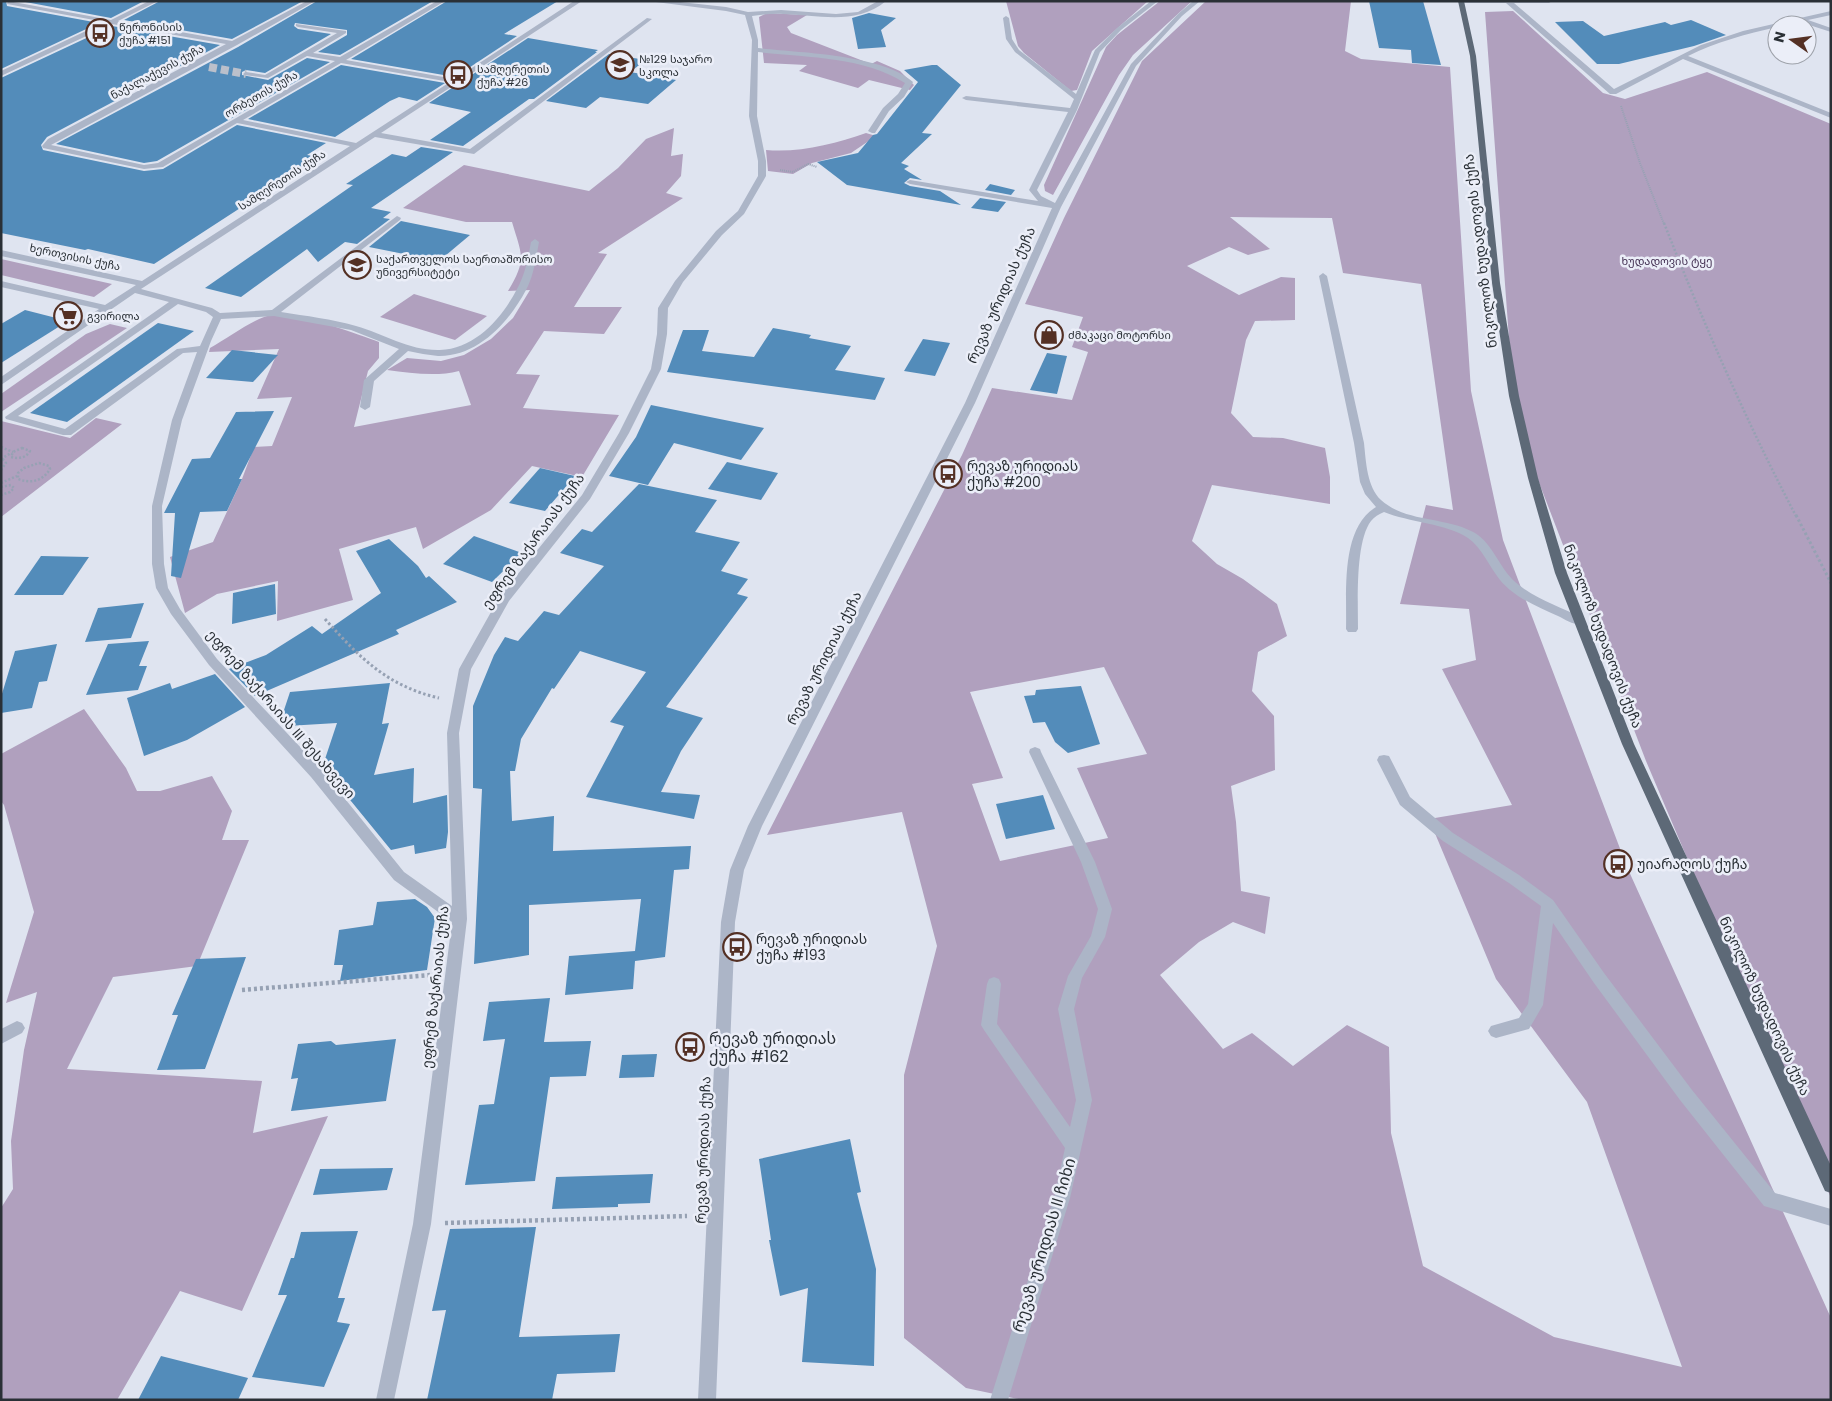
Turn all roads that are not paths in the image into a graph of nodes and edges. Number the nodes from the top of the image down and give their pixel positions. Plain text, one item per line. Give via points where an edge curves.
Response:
1 (155, 1) edge
2 (312, 1) edge
3 (442, 1) edge
4 (579, 1) edge
5 (651, 1) edge
6 (883, 1) edge
7 (1155, 1) edge
8 (1197, 1) edge
9 (1461, 1) edge
10 (1549, 1) edge
11 (11, 2) edge
12 (1509, 2) edge
13 (1, 6) edge
14 (766, 6) dead end
15 (1831, 13) edge
16 (748, 14) junction
17 (1817, 16) edge
18 (1006, 18) dead end
19 (649, 19) dead end
20 (113, 21) junction
21 (298, 25) dead end
22 (1817, 25) edge
23 (1767, 27) edge
24 (1831, 30) edge
25 (235, 44) junction
26 (754, 50) junction
27 (307, 54) junction
28 (1684, 58) junction
29 (342, 60) junction
30 (195, 64) junction
31 (209, 67) tunnel mouth
32 (1, 74) edge
33 (246, 74) tunnel mouth
34 (457, 80) junction
35 (966, 98) dead end
36 (1078, 99) junction
37 (1073, 110) junction
38 (1831, 116) edge
39 (237, 121) junction
40 (872, 131) dead end
41 (373, 134) junction
42 (356, 145) junction
43 (82, 154) joint
44 (910, 182) dead end
45 (1057, 207) junction
46 (397, 218) dead end
47 (535, 242) dead end
48 (1, 253) edge
49 (1323, 276) dead end
50 (1, 284) edge
51 (139, 287) junction
52 (178, 302) junction
53 (106, 308) junction
54 (274, 313) junction
55 (218, 316) junction
56 (204, 348) junction
57 (406, 348) junction
58 (1, 382) edge
59 (365, 407) dead end
60 (1382, 508) junction
61 (1579, 621) junction
62 (1352, 629) dead end
63 (1035, 752) dead end
64 (1384, 760) dead end
65 (1548, 904) junction
66 (460, 919) junction
67 (994, 984) dead end
68 (17, 1028) dead end
69 (1496, 1030) dead end
70 (1, 1037) edge
71 (1073, 1146) junction
72 (1831, 1185) edge
73 (1831, 1218) edge
74 (385, 1400) edge
75 (707, 1400) edge
76 (999, 1400) edge

1 - 20 street
2 - 25 street, ნაქალაქევის ქუჩა
3 - 29 street, ორბეთის ქუჩა
4 - 34 street, სამღერეთის ქუჩა
5 - 16 street
6 - 16 street via 848,17 782,11
7 - 36 street via 1097,51
8 - 45 street, რევაზ ურიდიას ქუჩა via 1132,65
9 - 12 street
9 - 61 main road, ნიკოლოზ ხუდადოვის ქუჩა via 1473,56 1496,283 1514,396 1533,478
10 - 12 street
11 - 13 street
11 - 20 street
12 - 28 street via 1613,92
14 - 16 street
15 - 17 street
16 - 26 street via 755,40
18 - 36 street via 1009,39 1017,51
19 - 41 street via 471,152
20 - 25 street
20 - 32 street
21 - 27 street via 344,32
22 - 24 street
23 - 28 street via 1703,46
25 - 30 street, ნაქალაქევის ქუჩა
26 - 40 street via 861,63 903,77 909,82 907,88
26 - 66 street, ეფრემ ზაქარაიას ქუჩა via 752,116 762,176 741,212 679,281 662,308 662,334 656,369 624,433 586,497 504,600 465,669 453,734
27 - 29 street
27 - 33 street via 266,77
28 - 38 street
29 - 34 street
29 - 39 street, ორბეთის ქუჩა
30 - 31 street
30 - 43 street, ნაქალაქევის ქუჩა via 46,146
34 - 41 street, სამღერეთის ქუჩა
35 - 37 street
36 - 37 street
37 - 45 street via 1033,190 1038,198
39 - 42 street
39 - 43 street, ორბეთის ქუჩა via 152,168
41 - 42 street, სამღერეთის ქუჩა
42 - 51 street, სამღერეთის ქუჩა
44 - 45 street
45 - 75 street, რევაზ ურიდიას ქუჩა via 970,403 755,826 737,870 728,922
46 - 54 street
47 - 57 street via 522,289 506,314 482,339 460,350 439,353
48 - 51 street, ხერთვისის ქუჩა
49 - 60 street via 1360,462 1372,497
50 - 53 street
51 - 52 street
51 - 53 street, სამღერეთის ქუჩა
52 - 55 street via 209,310
52 - 56 street via 10,417 67,433 180,351
53 - 58 street, სამღერეთის ქუჩა
54 - 55 street
54 - 57 street via 353,328
55 - 56 street, ეფრემ ზაქარაიას III შესახვევი
56 - 66 street, ეფრემ ზაქარაიას III შესახვევი via 177,420 157,506 158,564 162,588 213,662 316,773 399,876
57 - 59 street via 369,380
60 - 61 street via 1471,535 1515,588
60 - 62 street via 1367,519 1358,539 1353,574
61 - 72 main road, ნიკოლოზ ხუდადოვის ქუჩა via 1628,744
63 - 71 street, რევაზ ურიდიას II ჩიხი via 1088,862 1105,909 1098,937 1075,976 1066,1010 1084,1100
64 - 65 street via 1405,801 1448,837
65 - 69 street via 1535,1005 1524,1024
65 - 73 street via 1686,1095 1770,1200
66 - 74 street, ეფრემ ზაქარაიას ქუჩა via 422,1224
67 - 71 street via 989,1025
68 - 70 street
71 - 76 street, რევაზ ურიდიას II ჩიხი via 1062,1198

